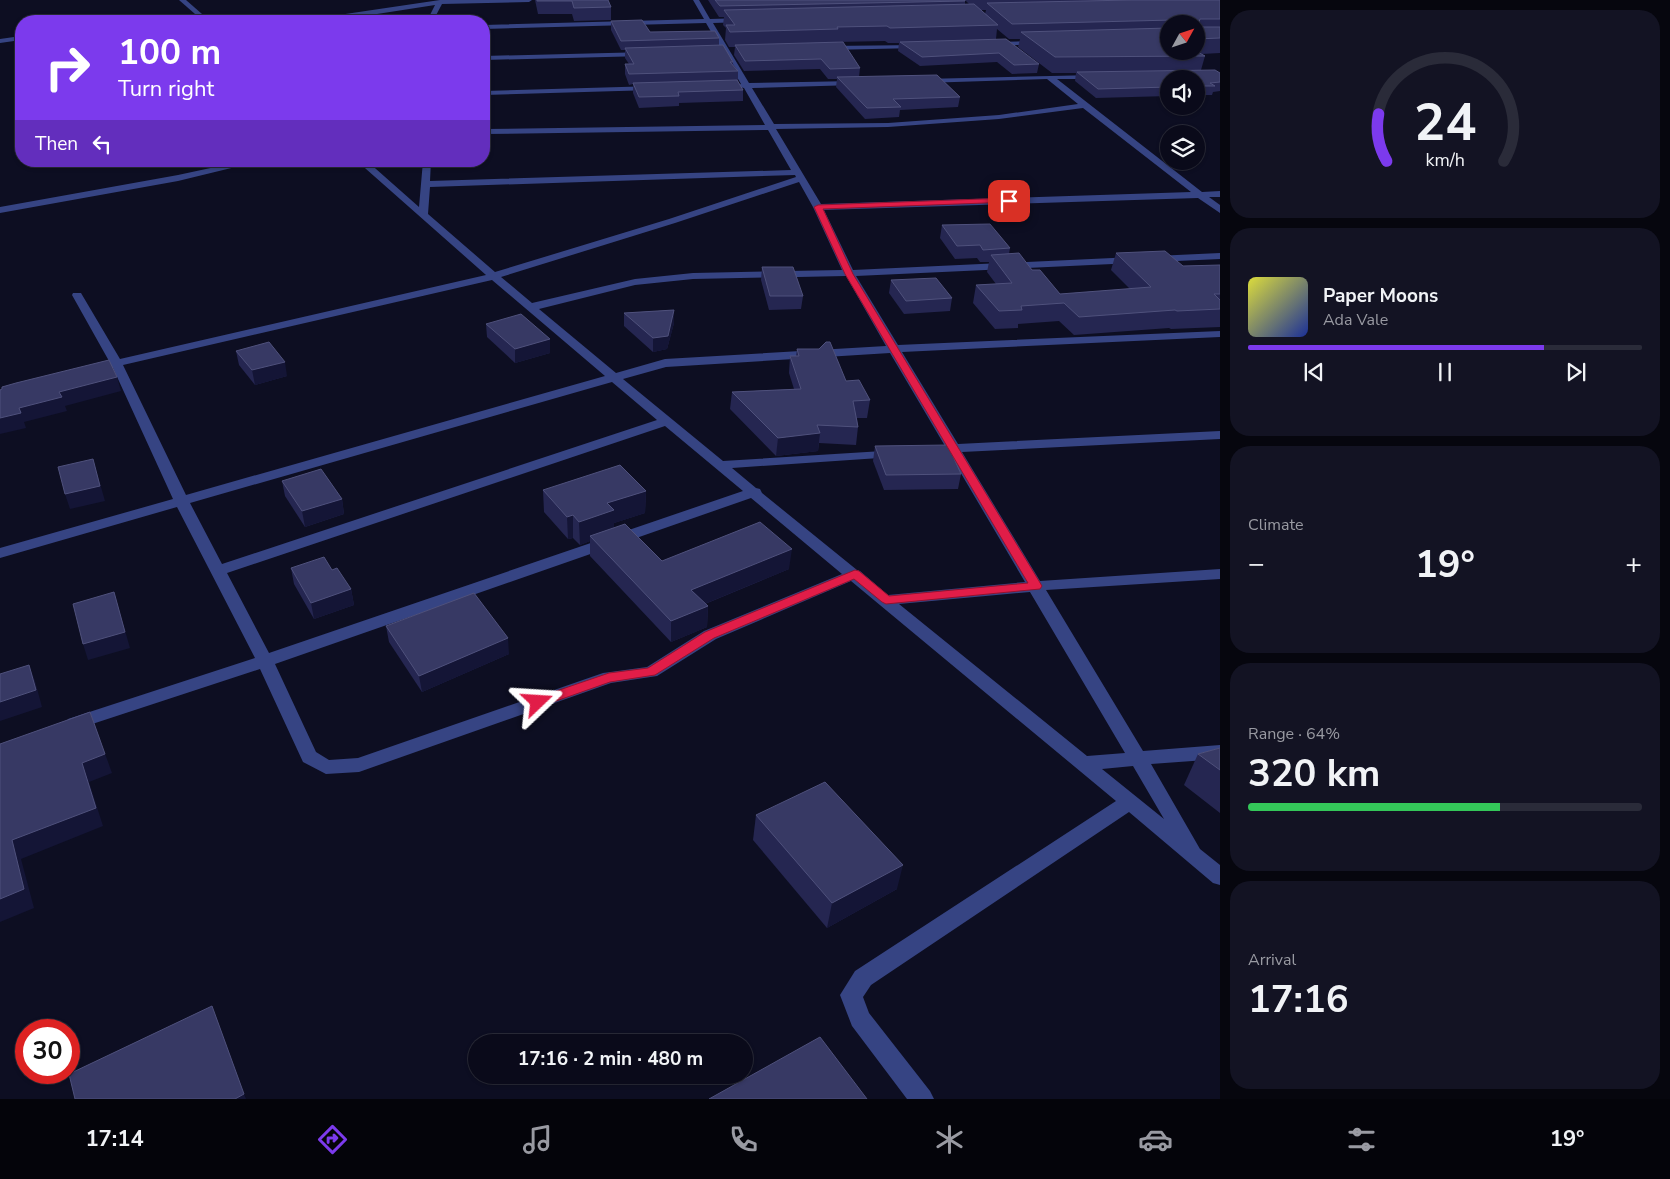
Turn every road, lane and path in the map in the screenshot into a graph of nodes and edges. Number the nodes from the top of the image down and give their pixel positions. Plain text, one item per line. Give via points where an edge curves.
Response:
1 (182, 0) edge
2 (453, 0) edge
3 (529, 0) edge
4 (696, 0) edge
5 (438, 1) edge
6 (200, 15) edge
7 (356, 15) edge
8 (432, 15) edge
9 (748, 20) edge
10 (708, 21) junction
11 (490, 27) edge
12 (1000, 38) edge
13 (15, 39) edge
14 (0, 41) edge
15 (1046, 43) edge
16 (989, 44) edge
17 (1007, 44) junction
18 (925, 46) edge
19 (815, 49) edge
20 (1014, 49) edge
21 (649, 54) edge
22 (490, 58) edge
23 (1045, 74) junction
24 (1107, 76) edge
25 (912, 81) edge
26 (864, 82) edge
27 (727, 86) edge
28 (747, 86) junction
29 (659, 88) edge
30 (490, 93) edge
31 (1084, 105) junction
32 (770, 126) junction
33 (490, 132) edge
34 (228, 167) edge
35 (369, 167) edge
36 (426, 167) edge
37 (799, 175) junction
38 (425, 184) junction
39 (1220, 194) edge
40 (1201, 195) junction
41 (818, 207) junction
42 (0, 210) edge
43 (1220, 210) edge
44 (423, 216) junction
45 (1220, 256) edge
46 (849, 274) junction
47 (494, 276) junction
48 (77, 295) dead end
49 (531, 307) junction
50 (1220, 334) edge
51 (894, 349) junction
52 (116, 362) junction
53 (98, 368) edge
54 (614, 377) junction
55 (668, 421) junction
56 (1220, 435) edge
57 (954, 449) junction
58 (934, 450) edge
59 (906, 452) edge
60 (722, 466) junction
61 (755, 492) junction
62 (181, 500) junction
63 (0, 554) edge
64 (218, 571) junction
65 (855, 574) junction
66 (1220, 574) edge
67 (1036, 586) junction
68 (886, 600) junction
69 (265, 661) junction
70 (57, 729) edge
71 (1220, 752) edge
72 (1139, 759) junction
73 (1085, 763) junction
74 (1130, 801) junction
75 (1197, 858) junction
76 (1220, 877) edge
77 (922, 1099) edge

1 - 6 street
2 - 5 street
3 - 5 street
4 - 10 street
5 - 7 street
5 - 8 street
9 - 10 street
10 - 11 street
10 - 28 street
12 - 17 street
13 - 14 street
15 - 17 street
16 - 17 street
17 - 20 street
18 - 19 street
21 - 22 street
23 - 24 street
23 - 25 street
23 - 31 street
26 - 28 street
27 - 28 street
28 - 32 street
29 - 30 street
31 - 32 street via 999,117 888,125
31 - 40 street
32 - 33 street
32 - 37 street
34 - 42 street
35 - 44 street
36 - 38 street
37 - 38 street
37 - 41 street
37 - 47 street via 672,221
38 - 44 street
39 - 40 street
40 - 41 street
40 - 43 street
41 - 46 street
44 - 47 street
45 - 46 street
46 - 49 street via 694,276 635,282
46 - 51 street
47 - 49 street
47 - 52 street
48 - 52 street
49 - 54 street
50 - 51 street
51 - 54 street via 665,363
51 - 57 street
52 - 53 street
52 - 62 street
54 - 55 street
54 - 62 street
55 - 60 street
55 - 64 street
56 - 57 street
57 - 58 street
57 - 67 street
59 - 60 street
60 - 61 street
61 - 65 street
61 - 69 street
62 - 63 street
62 - 64 street
64 - 69 street
65 - 68 street
65 - 69 street via 710,635 651,672 609,677 359,765 326,768 309,757
66 - 67 street
67 - 68 street
67 - 72 street
68 - 73 street
69 - 70 street
71 - 72 street
72 - 73 street
72 - 75 street
73 - 74 street
74 - 75 street
74 - 77 street via 863,978 851,994 860,1019
75 - 76 street

